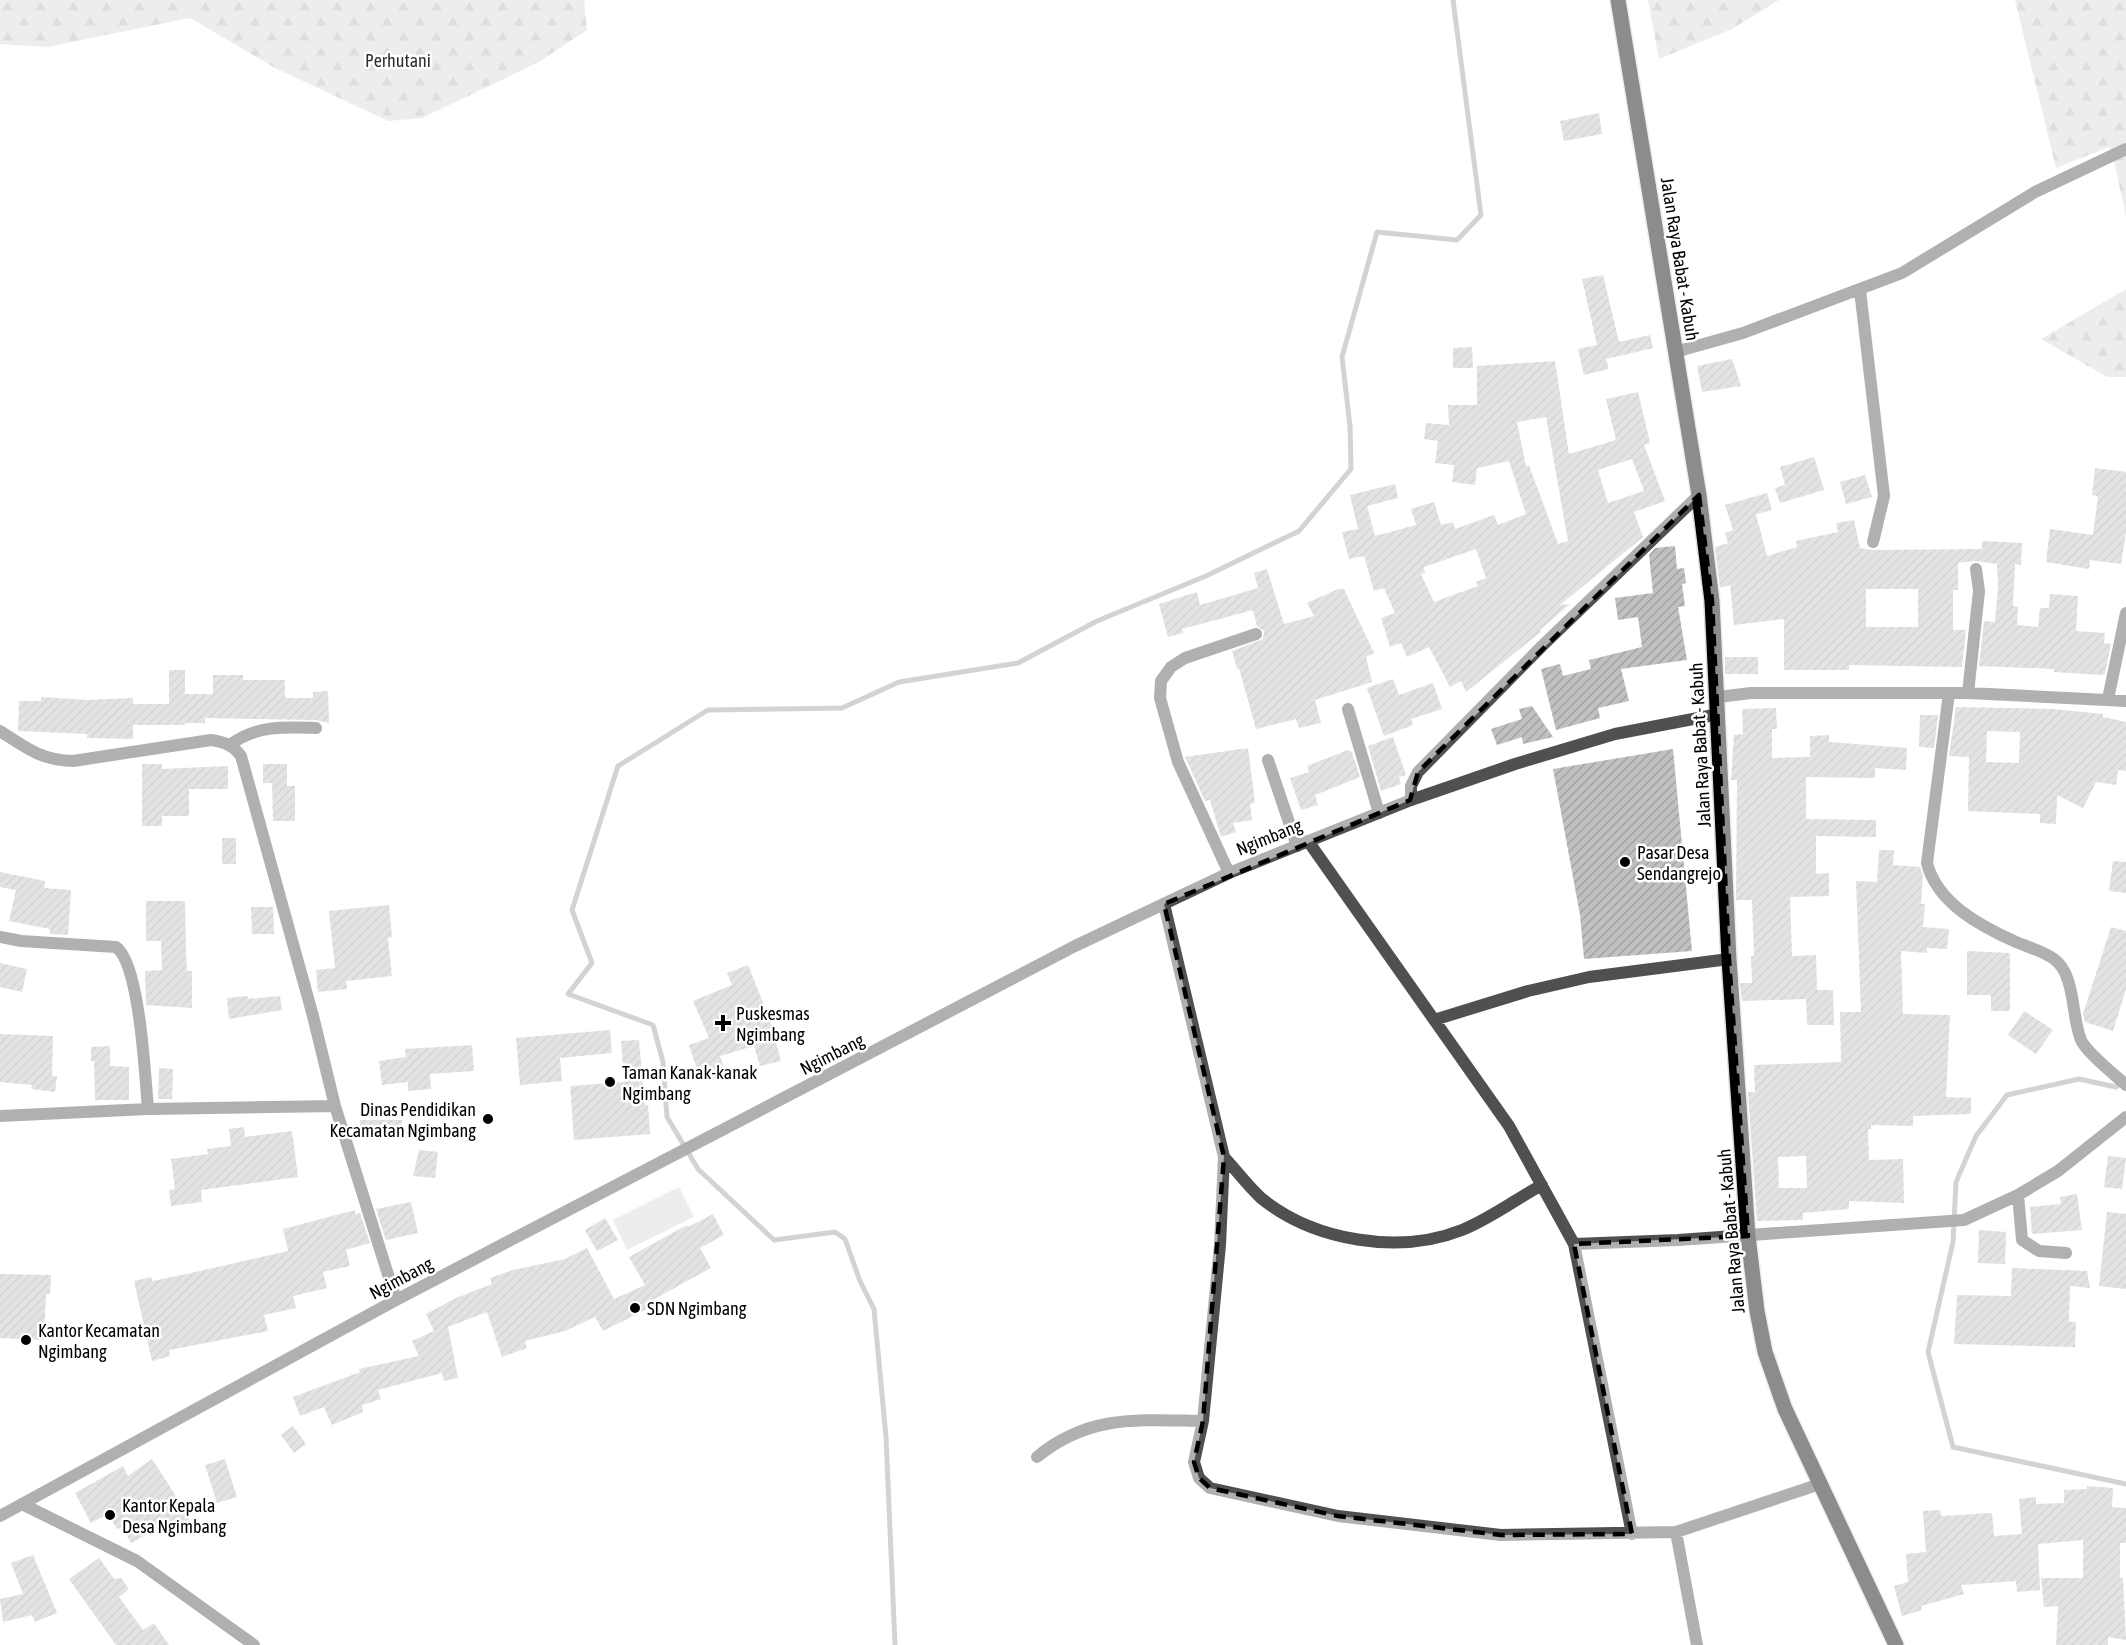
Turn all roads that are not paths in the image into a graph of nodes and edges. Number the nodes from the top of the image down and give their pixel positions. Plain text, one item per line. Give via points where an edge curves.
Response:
1 (1618, 0) edge
2 (2126, 149) edge
3 (1860, 290) junction
4 (1675, 352) junction
5 (1700, 495) junction
6 (1873, 542) dead end
7 (1976, 570) dead end
8 (2126, 613) edge
9 (1256, 634) dead end
10 (1949, 693) junction
11 (1968, 693) junction
12 (1718, 697) junction
13 (2108, 699) junction
14 (2126, 701) edge
15 (1348, 709) dead end
16 (1719, 714) junction
17 (316, 728) dead end
18 (0, 731) edge
19 (230, 744) junction
20 (1268, 760) dead end
21 (1411, 800) junction
22 (1379, 813) junction
23 (1303, 843) junction
24 (1229, 873) junction
25 (1164, 904) junction
26 (0, 937) edge
27 (1729, 959) junction
28 (1434, 1020) junction
29 (2126, 1085) edge
30 (334, 1106) junction
31 (148, 1109) junction
32 (0, 1116) edge
33 (2126, 1117) edge
34 (1224, 1157) junction
35 (1542, 1185) junction
36 (2018, 1195) junction
37 (1749, 1236) junction
38 (1574, 1244) junction
39 (2066, 1253) dead end
40 (396, 1300) junction
41 (1203, 1421) junction
42 (1037, 1457) dead end
43 (1820, 1484) junction
44 (22, 1504) junction
45 (0, 1516) edge
46 (1676, 1532) junction
47 (1632, 1534) junction
48 (254, 1645) edge
49 (1696, 1645) edge
50 (1896, 1645) edge

1 - 4 main road, Jalan Raya Babat - Kabuh
2 - 3 street via 2035,192 1902,273
3 - 4 street via 1743,333
3 - 6 street via 1883,478 1881,515
4 - 5 main road, Jalan Raya Babat - Kabuh
5 - 12 main road, Jalan Raya Babat - Kabuh
5 - 21 street via 1418,772 1411,786
7 - 11 street via 1979,591
8 - 13 street
9 - 24 street via 1185,658 1171,667 1161,681 1160,698 1178,762
10 - 11 street
10 - 12 street via 1751,693
10 - 29 street via 1927,863 1935,885 1961,911 2054,959 2064,972 2081,1042
11 - 13 street
12 - 16 main road, Jalan Raya Babat - Kabuh
13 - 14 street
15 - 22 street
16 - 21 street, Ngimbang via 1615,734
16 - 27 main road, Jalan Raya Babat - Kabuh
17 - 19 street via 276,727
18 - 19 street via 53,761 211,740
19 - 30 street via 241,756
20 - 23 street
21 - 22 street, Ngimbang
22 - 23 street, Ngimbang
23 - 24 street, Ngimbang
23 - 28 street
24 - 25 street, Ngimbang
25 - 34 street
25 - 40 street, Ngimbang via 1075,946
26 - 31 street via 120,950 133,979
27 - 28 street via 1589,977
27 - 37 main road, Jalan Raya Babat - Kabuh
28 - 35 street via 1509,1126
30 - 31 street
30 - 40 street
31 - 32 street
33 - 36 street via 2058,1171
34 - 35 street via 1261,1197 1301,1223 1334,1234 1390,1242 1424,1242 1463,1229
34 - 41 street
35 - 38 street
36 - 37 street via 1964,1220
36 - 39 street via 2022,1240 2039,1251
37 - 38 street
37 - 43 main road, Jalan Raya Babat - Kabuh via 1765,1352 1785,1409
38 - 47 street
40 - 44 street, Ngimbang
41 - 42 street via 1109,1422 1077,1431
41 - 47 street via 1194,1462 1199,1478 1210,1488 1338,1516 1501,1535
43 - 46 street
43 - 50 main road, Jalan Raya Babat - Kabuh
44 - 45 street, Ngimbang
44 - 48 street via 137,1562
46 - 47 street
46 - 49 street

